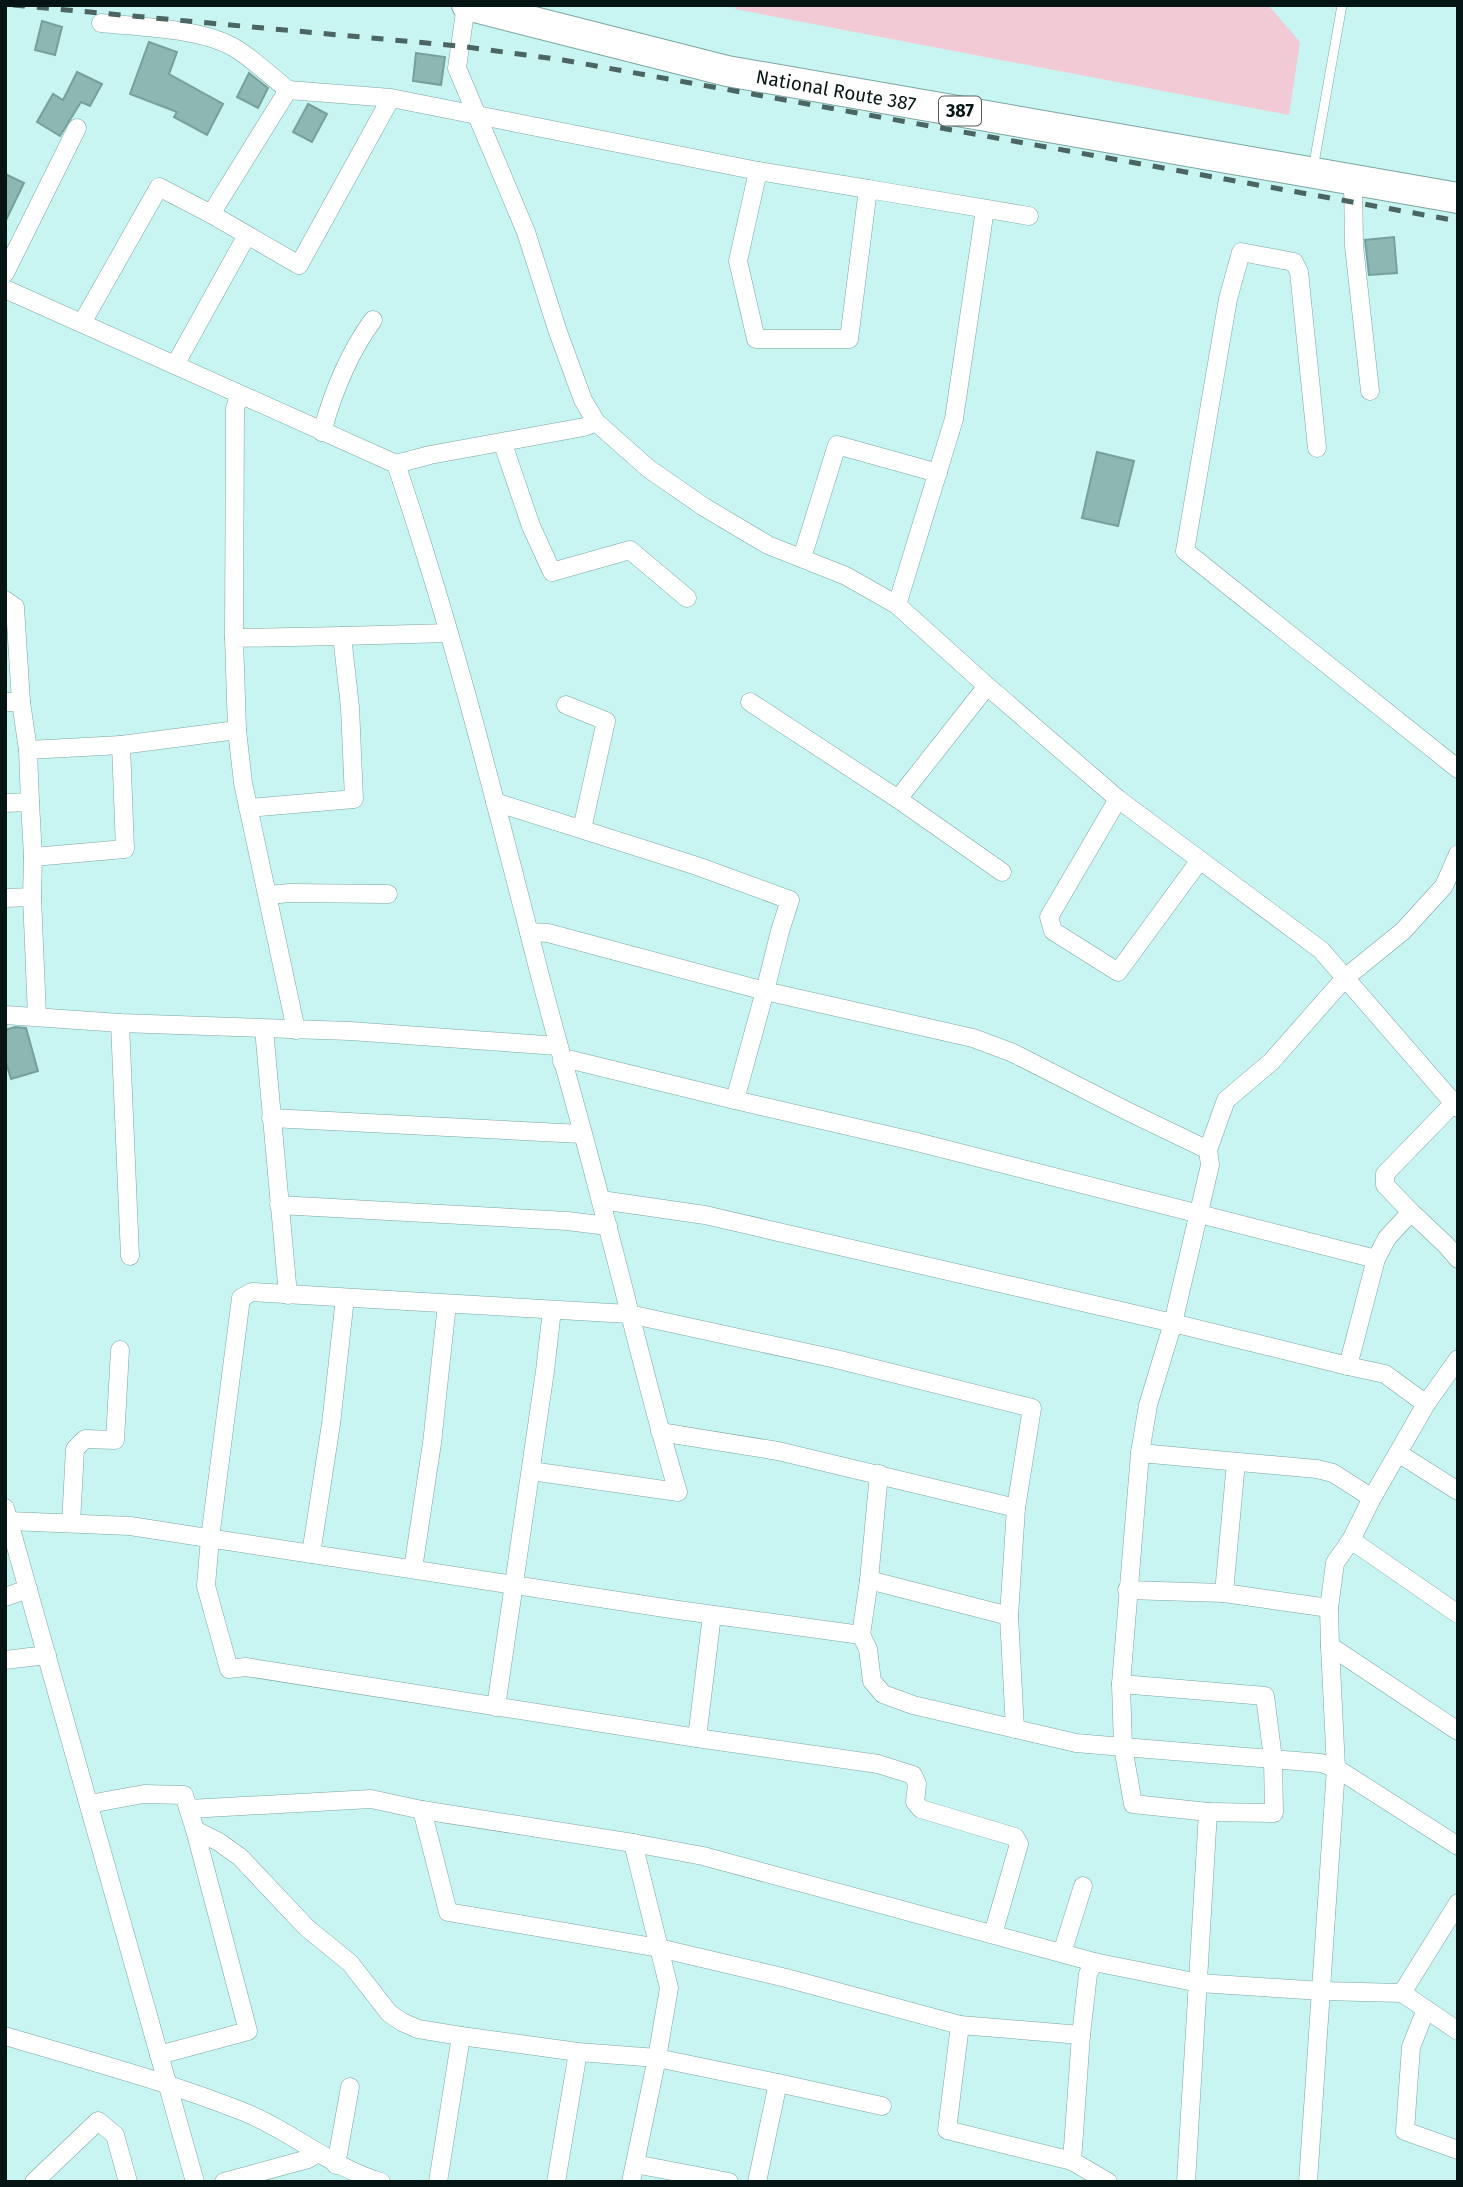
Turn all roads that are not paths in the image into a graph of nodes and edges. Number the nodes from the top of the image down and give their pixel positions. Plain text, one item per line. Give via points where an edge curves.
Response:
1 (466, 5) edge
2 (1342, 5) edge
3 (101, 23) dead end
4 (288, 90) junction
5 (391, 98) junction
6 (477, 116) junction
7 (77, 128) dead end
8 (758, 171) junction
9 (1312, 173) junction
10 (1353, 180) junction
11 (868, 189) junction
12 (1458, 198) edge
13 (985, 209) junction
14 (211, 214) junction
15 (1029, 216) dead end
16 (247, 235) junction
17 (5, 273) edge
18 (5, 289) edge
19 (373, 320) dead end
20 (82, 323) junction
21 (175, 365) junction
22 (1370, 391) dead end
23 (239, 394) junction
24 (596, 422) junction
25 (322, 432) junction
26 (503, 444) junction
27 (1317, 448) dead end
28 (396, 464) junction
29 (938, 473) junction
30 (802, 558) junction
31 (687, 598) dead end
32 (5, 600) edge
33 (897, 605) junction
34 (449, 633) junction
35 (342, 636) junction
36 (234, 638) junction
37 (987, 686) junction
38 (13, 702) edge
39 (750, 702) dead end
40 (566, 705) dead end
41 (237, 730) junction
42 (121, 745) junction
43 (28, 750) junction
44 (1458, 769) edge
45 (898, 799) junction
46 (1118, 799) junction
47 (30, 802) junction
48 (495, 802) junction
49 (5, 803) edge
50 (248, 808) junction
51 (582, 830) junction
52 (1458, 854) edge
53 (33, 858) junction
54 (1200, 860) junction
55 (1002, 872) dead end
56 (388, 894) dead end
57 (268, 895) junction
58 (32, 897) junction
59 (5, 898) edge
60 (528, 932) junction
61 (1345, 978) junction
62 (765, 991) junction
63 (5, 1015) edge
64 (37, 1016) junction
65 (120, 1023) junction
66 (264, 1029) junction
67 (296, 1030) junction
68 (560, 1054) junction
69 (735, 1100) junction
70 (1456, 1105) edge
71 (271, 1118) junction
72 (582, 1134) junction
73 (1208, 1150) junction
74 (601, 1200) junction
75 (279, 1206) junction
76 (1411, 1212) junction
77 (1198, 1213) junction
78 (608, 1226) junction
79 (131, 1256) dead end
80 (1376, 1259) junction
81 (1458, 1259) edge
82 (288, 1295) junction
83 (345, 1298) junction
84 (447, 1304) junction
85 (552, 1311) junction
86 (629, 1314) junction
87 (1173, 1323) junction
88 (120, 1350) dead end
89 (1458, 1359) edge
90 (1348, 1366) junction
91 (1426, 1404) junction
92 (660, 1432) junction
93 (1140, 1452) junction
94 (1398, 1453) junction
95 (1236, 1462) junction
96 (531, 1471) junction
97 (879, 1474) junction
98 (1458, 1492) edge
99 (1372, 1498) junction
100 (1016, 1508) junction
101 (7, 1515) edge
102 (71, 1523) junction
103 (209, 1538) junction
104 (1351, 1540) junction
105 (311, 1554) junction
106 (413, 1569) junction
107 (869, 1580) junction
108 (515, 1584) junction
109 (28, 1589) junction
110 (1127, 1590) junction
111 (1224, 1593) junction
112 (5, 1597) edge
113 (1329, 1608) junction
114 (1458, 1614) edge
115 (712, 1615) junction
116 (1010, 1616) junction
117 (861, 1635) junction
118 (1330, 1646) junction
119 (47, 1655) junction
120 (5, 1660) edge
121 (1121, 1684) junction
122 (496, 1707) junction
123 (1015, 1730) junction
124 (1458, 1731) edge
125 (697, 1738) junction
126 (1123, 1747) junction
127 (1273, 1759) junction
128 (1336, 1768) junction
129 (89, 1804) junction
130 (189, 1809) junction
131 (422, 1810) junction
132 (1208, 1812) junction
133 (195, 1830) junction
134 (633, 1843) junction
135 (1458, 1846) edge
136 (1083, 1886) dead end
137 (1458, 1903) edge
138 (993, 1934) junction
139 (659, 1948) junction
140 (1062, 1953) junction
141 (1094, 1962) junction
142 (1199, 1983) junction
143 (1322, 1991) junction
144 (1402, 1993) junction
145 (1426, 2009) junction
146 (960, 2025) junction
147 (1458, 2031) edge
148 (1081, 2035) junction
149 (5, 2036) edge
150 (461, 2036) junction
151 (578, 2052) junction
152 (159, 2055) junction
153 (657, 2058) junction
154 (778, 2083) junction
155 (168, 2085) junction
156 (350, 2087) dead end
157 (882, 2106) dead end
158 (1458, 2150) edge
159 (317, 2154) junction
160 (1072, 2161) junction
161 (337, 2165) junction
162 (633, 2173) edge
163 (34, 2182) edge
164 (128, 2182) edge
165 (195, 2182) edge
166 (224, 2182) edge
167 (381, 2182) edge
168 (438, 2182) edge
169 (556, 2182) edge
170 (729, 2182) edge
171 (757, 2182) edge
172 (1108, 2182) edge
173 (1186, 2182) edge
174 (1308, 2182) edge

1 - 6 street via 457,68
1 - 9 highway, National Route 387 / 387 via 727,71
2 - 9 lane
3 - 4 street via 201,35 236,48
4 - 5 street
4 - 14 street
5 - 6 street
5 - 16 street via 299,265
6 - 8 street
6 - 24 street via 526,232 583,400
7 - 17 street
8 - 11 street
8 - 11 street via 738,261 756,339 849,339
9 - 10 highway, National Route 387 / 387
10 - 12 highway, National Route 387 / 387
10 - 22 street via 1354,246
11 - 13 street
13 - 15 street
13 - 29 street via 954,419
14 - 16 street
14 - 20 street via 159,187
16 - 21 street
18 - 20 street
19 - 25 street via 333,395
20 - 21 street
21 - 23 street
23 - 25 street
23 - 36 street via 235,409
24 - 26 street
24 - 30 street via 649,469 704,508 768,545
25 - 28 street
26 - 28 street
26 - 31 street via 552,572 630,550
27 - 44 street via 1299,272 1294,262 1241,252 1228,299 1185,551
28 - 34 street
29 - 30 street via 837,445
29 - 33 street
30 - 33 street
32 - 38 street via 15,607
33 - 37 street
34 - 35 street
34 - 48 street
35 - 36 street
35 - 50 street via 354,799
36 - 41 street
37 - 45 street
37 - 46 street
38 - 43 street
39 - 45 street
40 - 51 street via 606,721
41 - 42 street
41 - 50 street
42 - 43 street
42 - 53 street via 125,849
43 - 47 street
45 - 55 street
46 - 54 street
46 - 54 street via 1049,917 1053,931 1118,972
47 - 49 street
47 - 53 street
48 - 51 street
48 - 60 street
50 - 57 street
51 - 62 street via 790,900
52 - 61 street via 1444,886 1403,932
53 - 58 street
54 - 61 street via 1321,950
56 - 57 street
57 - 67 street
58 - 59 street
58 - 64 street
60 - 62 street via 548,933
60 - 68 street
61 - 70 street
61 - 73 street via 1272,1062 1226,1100
62 - 69 street
62 - 73 street via 973,1038 1013,1053
63 - 64 street
64 - 65 street
65 - 66 street
65 - 79 street
66 - 67 street
66 - 71 street
67 - 68 street via 349,1031
68 - 69 street
68 - 72 street
69 - 77 street
70 - 76 street via 1385,1174 1385,1185
71 - 72 street
71 - 75 street
72 - 74 street
73 - 77 street via 1210,1165
74 - 78 street
74 - 87 street via 705,1215
75 - 78 street
75 - 82 street
76 - 80 street via 1387,1238
76 - 81 street
77 - 80 street
77 - 87 street
78 - 86 street
80 - 90 street
82 - 83 street
82 - 103 street via 252,1292 241,1298
83 - 84 street
83 - 105 street
84 - 85 street
84 - 106 street
85 - 86 street
85 - 96 street
86 - 92 street
86 - 100 street via 1032,1408
87 - 90 street
87 - 93 street via 1148,1405
88 - 102 street via 115,1440 85,1439 75,1449
89 - 91 street
90 - 91 street via 1384,1374
91 - 94 street
92 - 96 street via 678,1492
92 - 97 street via 778,1451
93 - 95 street
93 - 110 street
94 - 98 street
94 - 99 street
95 - 99 street via 1333,1473
95 - 111 street
96 - 108 street
97 - 100 street
97 - 107 street
99 - 104 street
100 - 116 street
101 - 102 street
101 - 109 street
102 - 103 street
103 - 105 street
103 - 122 street via 206,1586 229,1669 246,1667
104 - 113 street via 1335,1563
104 - 114 street
105 - 106 street
106 - 108 street
107 - 116 street
107 - 117 street
108 - 115 street
108 - 122 street
109 - 112 street
109 - 119 street
110 - 111 street
110 - 121 street
111 - 113 street
113 - 118 street
115 - 117 street
115 - 125 street
116 - 123 street
117 - 123 street via 868,1649 872,1681 883,1694
118 - 124 street
118 - 128 street
119 - 120 street
119 - 129 street
121 - 126 street
121 - 127 street via 1265,1696
122 - 125 street
123 - 126 street
125 - 138 street via 878,1764 913,1775 915,1802 921,1809 1015,1837 1019,1844
126 - 127 street
126 - 132 street via 1133,1804
127 - 128 street
127 - 132 street via 1274,1814
128 - 135 street
128 - 143 street
129 - 130 street via 144,1794 184,1795
129 - 152 street
130 - 131 street via 371,1799
130 - 133 street
131 - 134 street
131 - 139 street via 448,1912
132 - 142 street
133 - 150 street via 240,1857 307,1928 350,1963 389,2013 418,2029
133 - 152 street via 248,2031
134 - 138 street via 703,1856
134 - 139 street
136 - 140 street
137 - 144 street
138 - 140 street
139 - 146 street
139 - 153 street via 669,1988
140 - 141 street
141 - 142 street
141 - 148 street via 1088,1974
142 - 143 street
142 - 173 street
143 - 144 street
143 - 174 street
144 - 145 street
145 - 147 street
145 - 158 street via 1411,2047 1405,2132
146 - 148 street
146 - 160 street via 947,2130
148 - 160 street
149 - 155 street
150 - 151 street
150 - 168 street
151 - 153 street
151 - 169 street
152 - 155 street
153 - 154 street
153 - 162 street
154 - 157 street
154 - 171 street
155 - 159 street via 246,2112
155 - 165 street
156 - 161 street
159 - 161 street
159 - 166 street
160 - 172 street
161 - 167 street
162 - 170 street
163 - 164 street via 97,2121 115,2135

